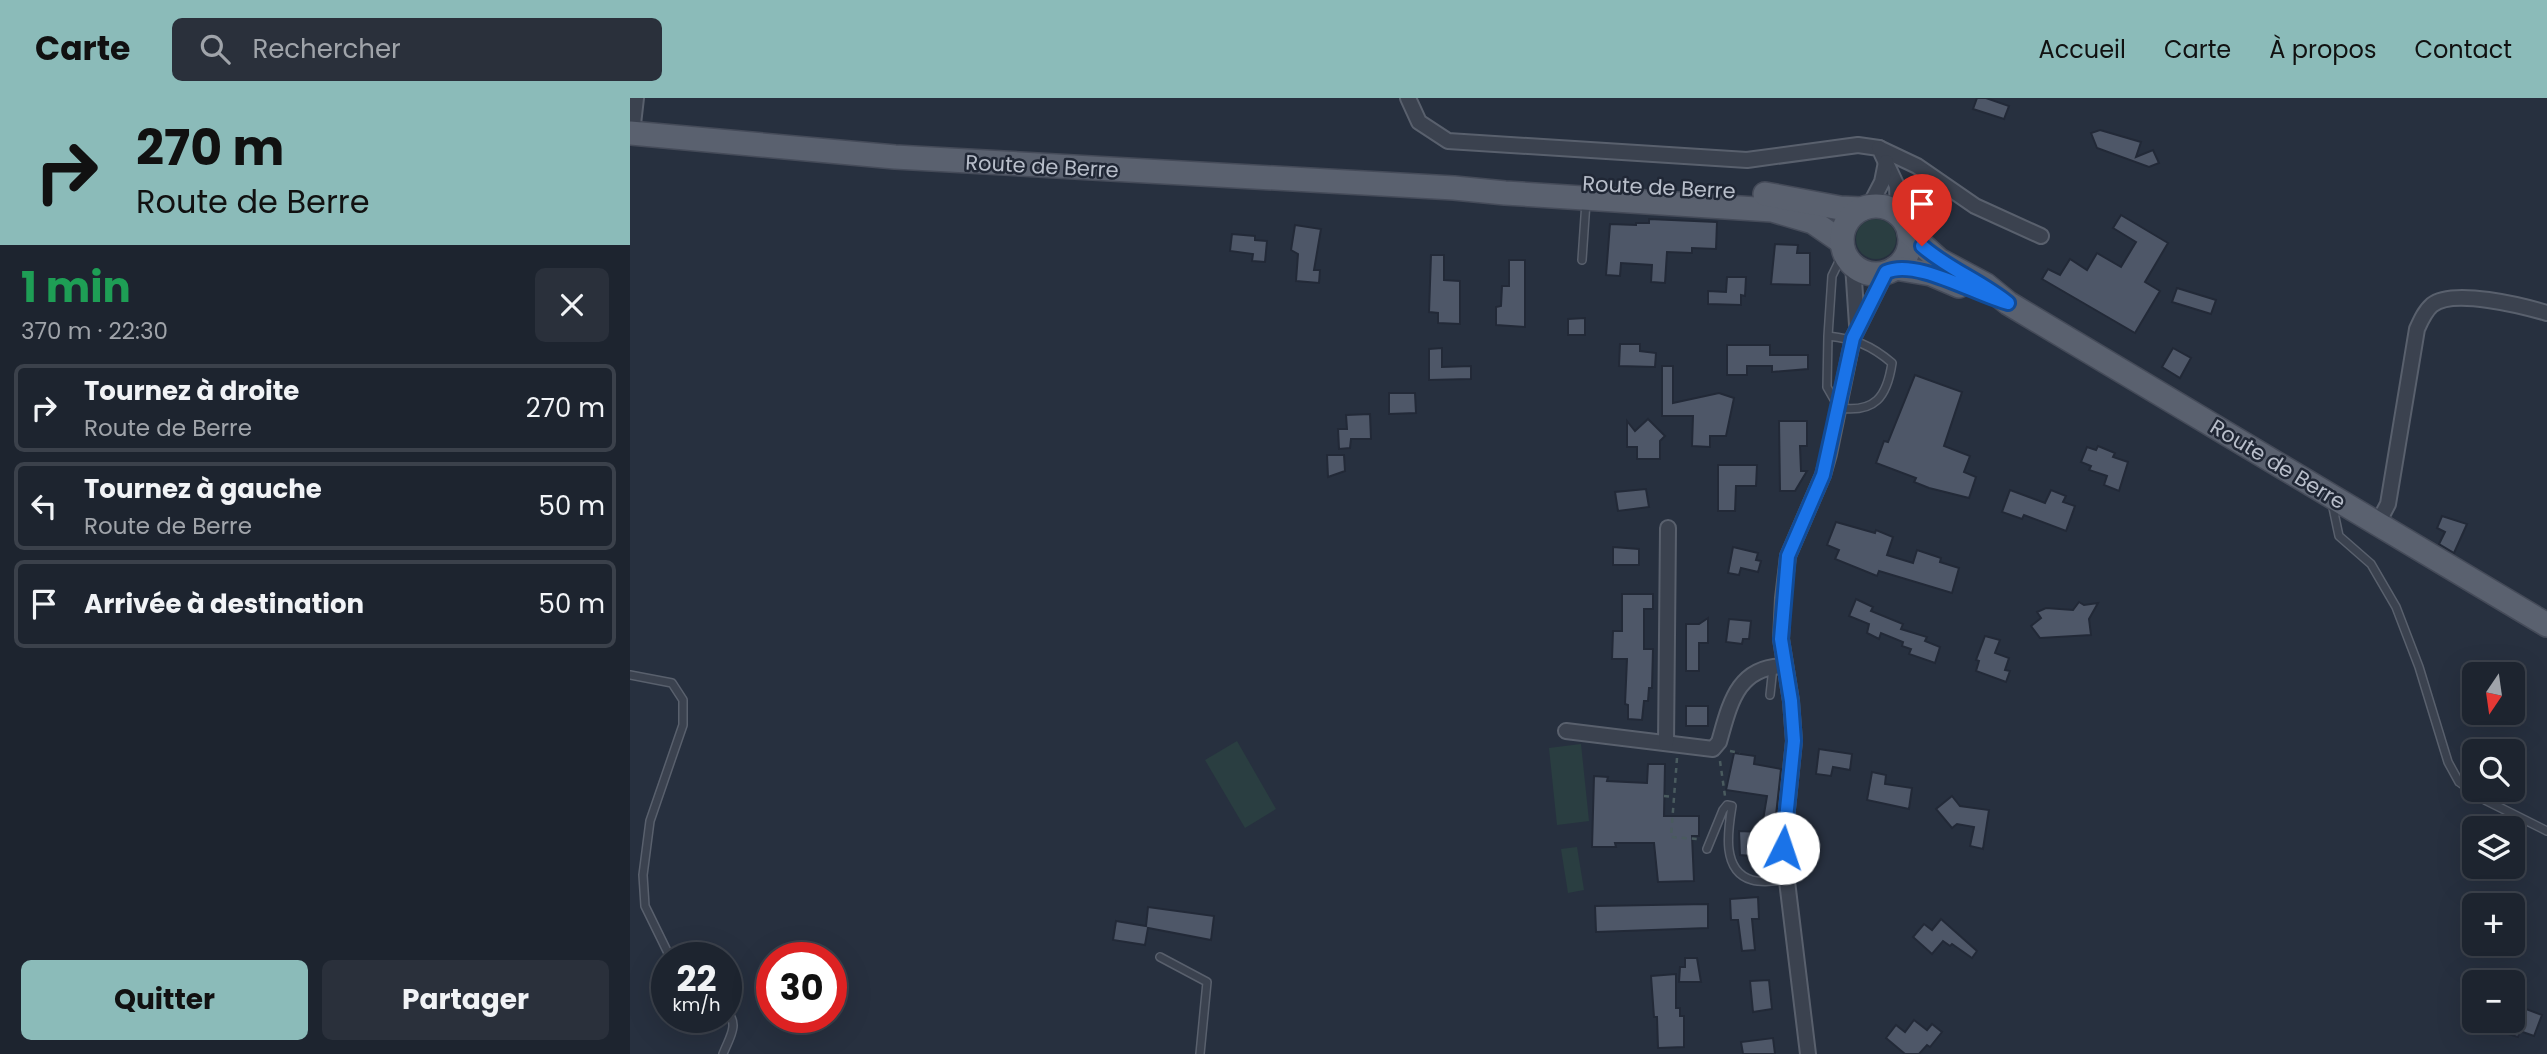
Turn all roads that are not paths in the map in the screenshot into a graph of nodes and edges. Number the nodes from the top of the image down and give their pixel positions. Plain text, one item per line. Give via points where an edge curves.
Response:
1 (636, 98) edge
2 (1408, 98) edge
3 (631, 133) edge
4 (1879, 148) junction
5 (1886, 162) junction
6 (1454, 188) junction
7 (1703, 190) junction
8 (1586, 198) junction
9 (1866, 208) junction
10 (1903, 224) junction
11 (2041, 236) dead end
12 (1846, 253) junction
13 (1583, 260) dead end
14 (1890, 270) junction
15 (2008, 303) junction
16 (2547, 313) edge
17 (1855, 332) junction
18 (1828, 336) junction
19 (1839, 408) junction
20 (2331, 495) junction
21 (2378, 523) junction
22 (1668, 528) dead end
23 (2547, 625) edge
24 (1779, 666) junction
25 (630, 675) edge
26 (1770, 695) dead end
27 (1566, 731) dead end
28 (1672, 748) junction
29 (2547, 831) edge
30 (1707, 849) dead end
31 (1786, 880) junction
32 (663, 942) edge
33 (1160, 957) dead end
34 (731, 1033) edge
35 (723, 1054) edge
36 (1200, 1054) edge
37 (1808, 1054) edge

1 - 3 street
2 - 4 street via 1419,122 1448,141 1747,160 1858,145
3 - 6 main road, Route de Berre via 895,157
4 - 5 street
4 - 11 street via 1917,166 1975,206
5 - 9 street via 1882,183
5 - 10 street via 1897,186
6 - 7 main road, Route de Berre via 1560,181
6 - 8 main road, Route de Berre
7 - 8 lane via 1689,196 1593,191
7 - 9 main road, Route de Berre
8 - 12 main road, Route de Berre via 1772,210 1813,222
8 - 13 lane
9 - 10 main road via 1889,209
9 - 12 main road via 1845,226
10 - 14 main road via 1907,253
10 - 15 main road, Route de Berre via 1938,260 1986,285
12 - 14 main road via 1868,273
12 - 17 street
12 - 18 lane via 1832,275
14 - 15 main road, Route de Berre via 1931,274
14 - 17 street
15 - 20 main road, Route de Berre
16 - 21 street via 2512,303 2447,298 2424,315 2417,329 2388,504
17 - 18 lane
17 - 19 street
17 - 19 lane via 1892,363 1889,385 1875,404 1853,410
18 - 19 lane via 1827,387
19 - 24 street via 1823,475 1788,556
20 - 21 main road, Route de Berre
20 - 29 lane via 2339,536 2371,564 2396,607 2448,762 2459,782
21 - 23 main road, Route de Berre
22 - 28 street
24 - 26 lane
24 - 28 street via 1751,674 1736,691 1717,746
24 - 31 street via 1791,701 1794,741 1783,837
25 - 32 lane via 672,683 683,700 682,725 650,821 643,875 645,906
27 - 28 street
30 - 31 lane via 1723,810 1732,806 1732,864 1755,881
31 - 37 street
33 - 36 lane via 1207,982
34 - 35 lane

